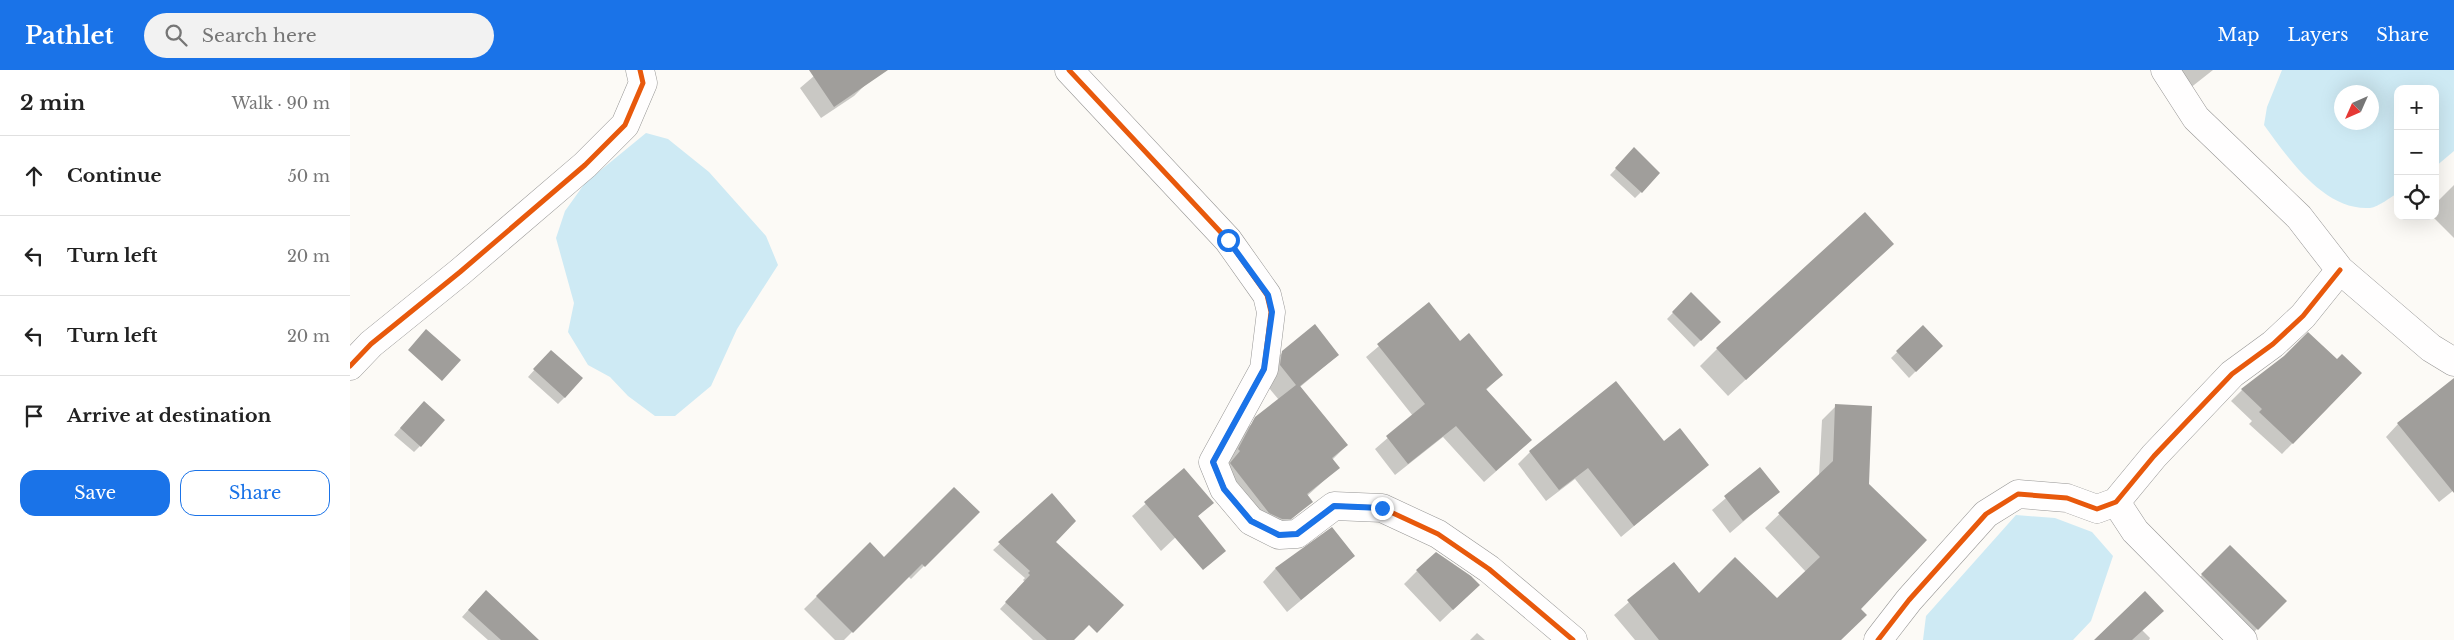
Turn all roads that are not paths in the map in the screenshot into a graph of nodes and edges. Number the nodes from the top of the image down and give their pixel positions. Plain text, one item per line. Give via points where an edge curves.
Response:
1 (640, 70) edge
2 (1069, 70) edge
3 (2165, 70) edge
4 (2340, 270) junction
5 (2454, 362) edge
6 (350, 366) edge
7 (2116, 502) junction
8 (1573, 640) edge
9 (1878, 640) edge
10 (2243, 640) edge

1 - 6 street via 643,83 625,125 585,165 371,344
2 - 8 street via 1228,240 1268,295 1272,312 1264,369 1213,462 1224,489 1251,521 1279,535 1297,534 1334,506 1382,508 1438,534 1489,568
3 - 4 street via 2196,118 2299,217
4 - 5 street via 2431,348
4 - 7 street via 2304,316 2232,374 2154,456
7 - 9 street via 2097,509 2066,498 2018,494 1986,514
7 - 10 street via 2135,531

